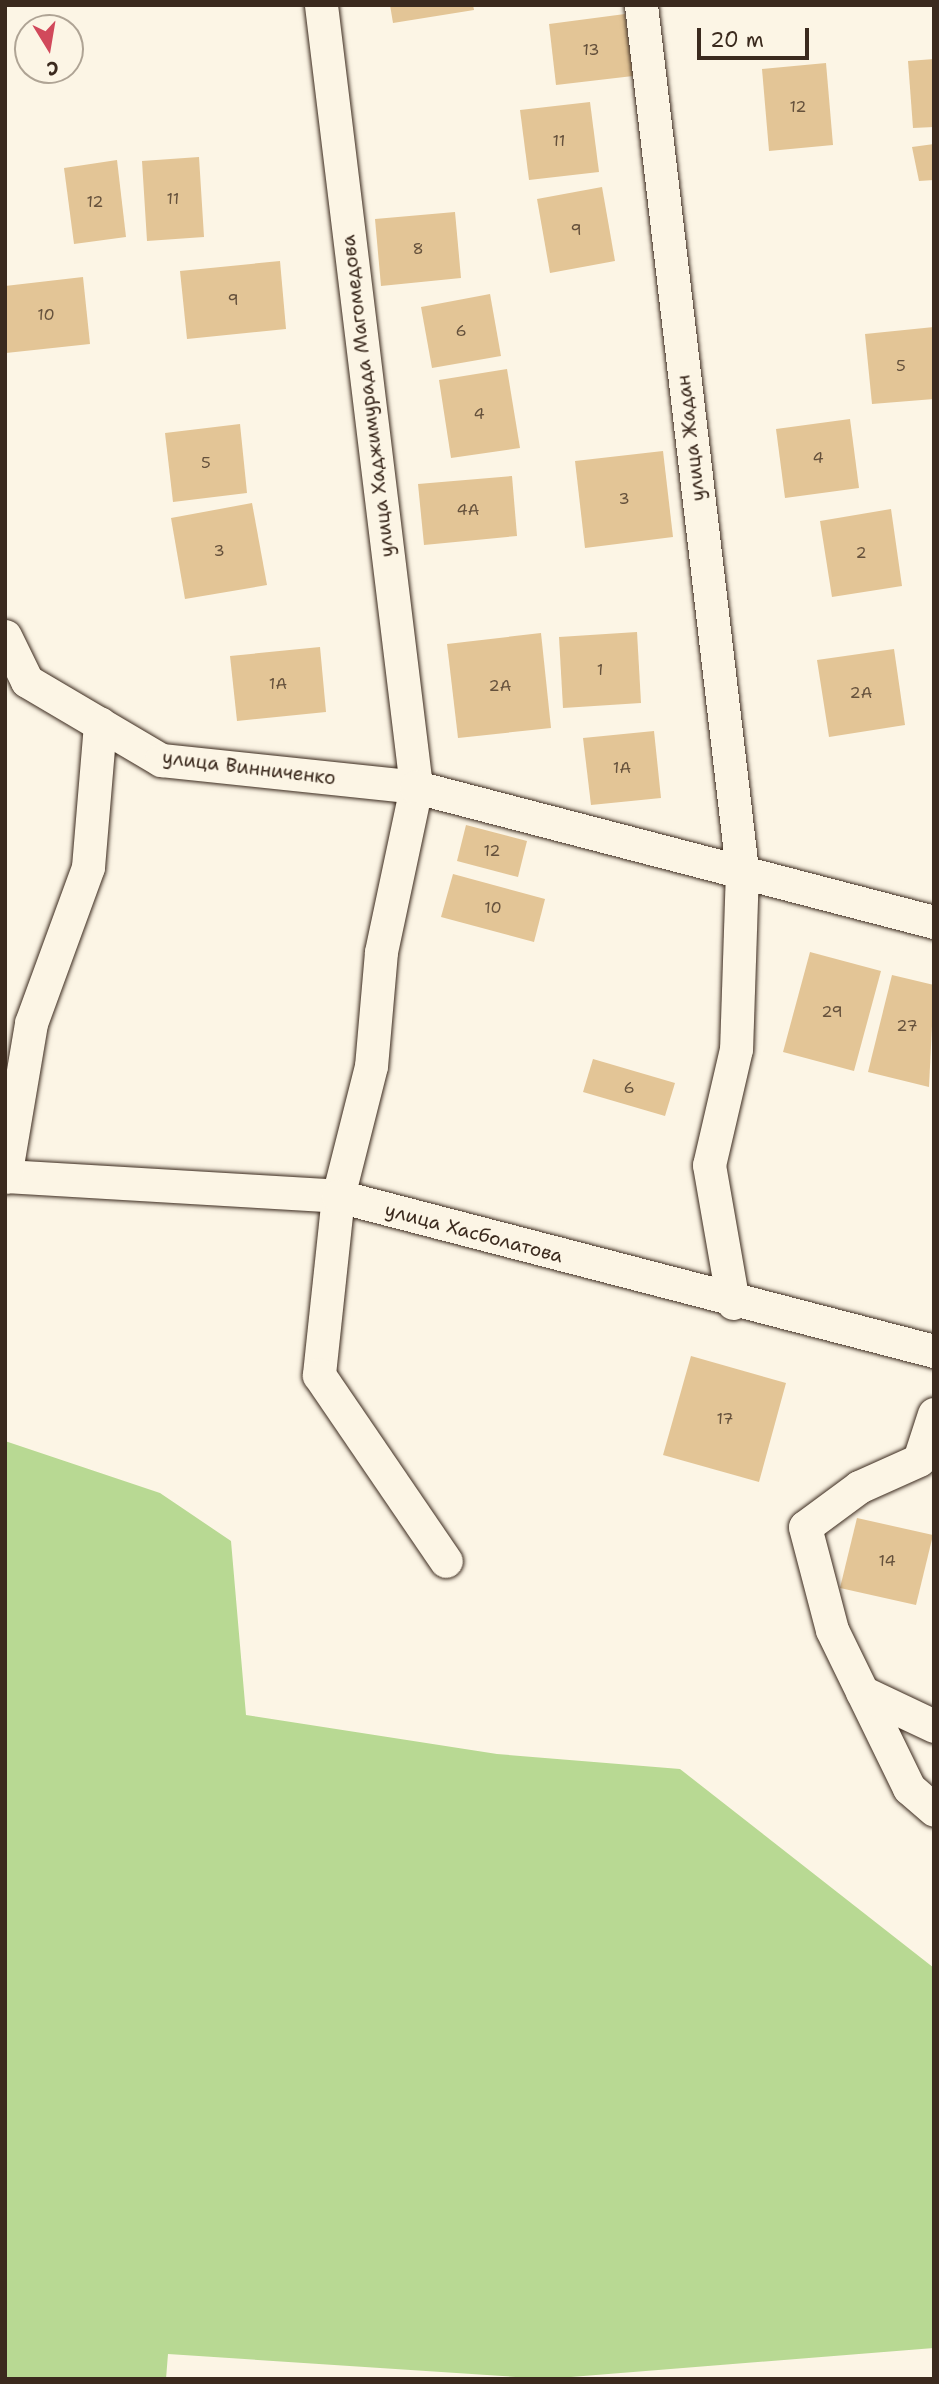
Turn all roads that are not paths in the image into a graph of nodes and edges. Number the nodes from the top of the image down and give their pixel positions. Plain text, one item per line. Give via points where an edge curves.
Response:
1 (321, 5) edge
2 (641, 5) edge
3 (5, 636) edge
4 (100, 724) junction
5 (416, 787) junction
6 (742, 870) junction
7 (934, 922) edge
8 (5, 1176) edge
9 (338, 1196) junction
10 (733, 1303) junction
11 (934, 1351) edge
12 (934, 1414) edge
13 (446, 1561) dead end
14 (862, 1692) junction
15 (934, 1726) edge
16 (934, 1810) edge

1 - 5 street, улица Хаджимурада Магомедова
2 - 6 street, улица Жадан
3 - 4 street, улица Винниченко via 27,681
4 - 5 street, улица Винниченко via 161,760
4 - 8 street via 88,867 32,1023
5 - 6 street, улица Винниченко
5 - 9 street, улица Хаджимурада Магомедова via 381,952 371,1066
6 - 7 street, улица Винниченко
6 - 10 street, улица Жадан via 736,1049 709,1165
8 - 9 street, улица Хасболатова
9 - 10 street, улица Хасболатова
9 - 13 street, улица Хаджимурада Магомедова via 319,1375
10 - 11 street, улица Хасболатова
12 - 14 street via 919,1460 859,1487 805,1527 832,1630
14 - 15 street
14 - 16 street via 909,1788

